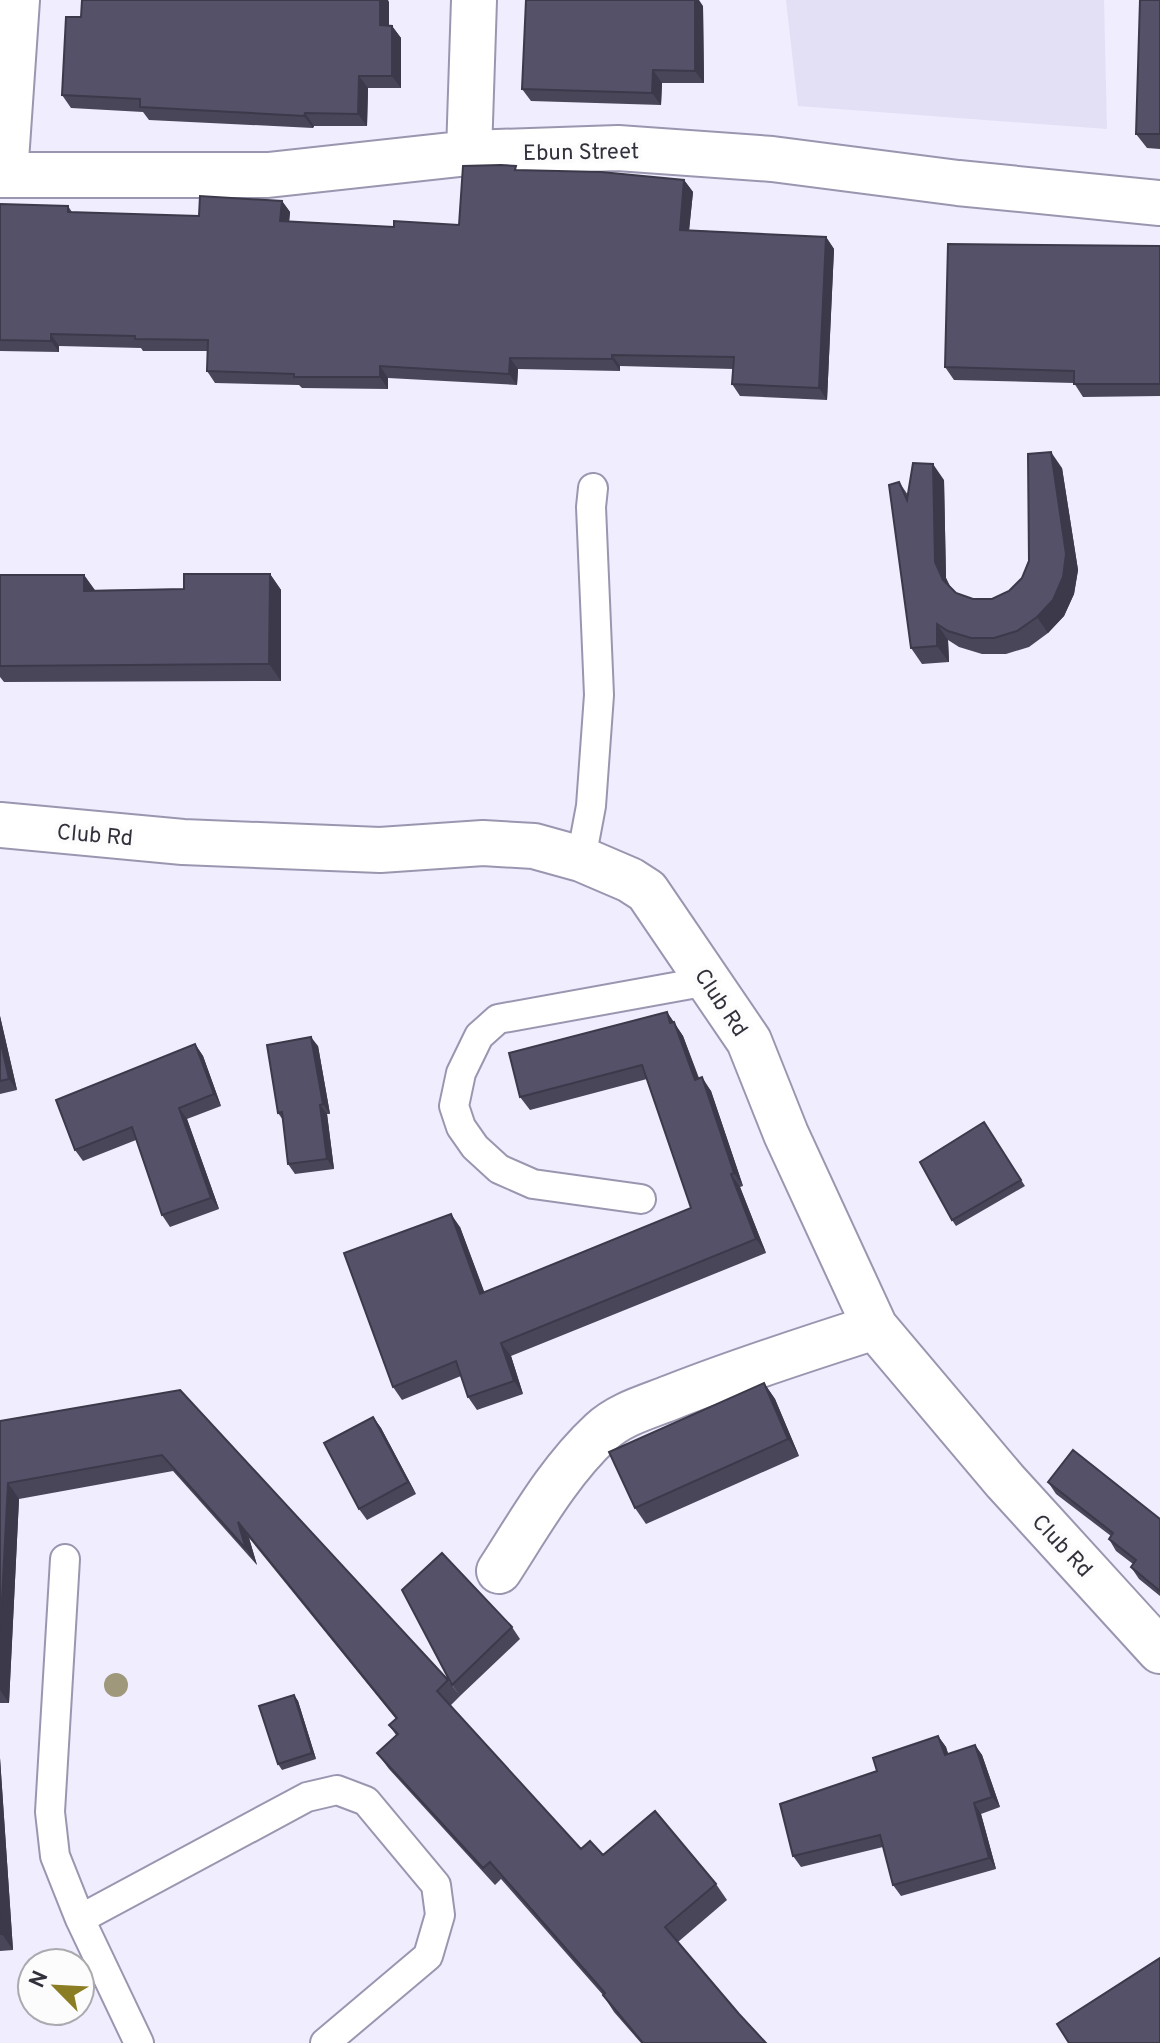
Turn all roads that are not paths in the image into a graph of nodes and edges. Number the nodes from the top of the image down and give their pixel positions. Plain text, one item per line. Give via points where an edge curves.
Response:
1 (17, 0) edge
2 (474, 0) edge
3 (469, 153) junction
4 (3, 175) edge
5 (1160, 203) edge
6 (593, 488) dead end
7 (0, 825) edge
8 (581, 859) junction
9 (708, 981) junction
10 (641, 1199) dead end
11 (875, 1327) junction
12 (65, 1559) dead end
13 (499, 1571) dead end
14 (1160, 1651) edge
15 (80, 1919) junction
16 (139, 2043) edge
17 (325, 2043) edge

1 - 4 street
2 - 3 street
3 - 4 street, Ebun Street via 268,175
3 - 5 street, Ebun Street via 618,148 757,157
6 - 8 lane via 599,695 591,806
7 - 8 street, Club Rd via 183,842 380,850 534,846
8 - 9 street, Club Rd via 647,891
9 - 10 lane via 498,1019 479,1036 461,1073 454,1106 461,1127 499,1169 533,1184
9 - 11 street, Club Rd via 749,1041
11 - 13 street via 728,1374 625,1415 582,1451
11 - 14 street, Club Rd via 1005,1481
12 - 15 lane via 50,1812 55,1856
15 - 16 lane
15 - 17 lane via 307,1797 337,1790 366,1801 436,1885 440,1915 428,1956

